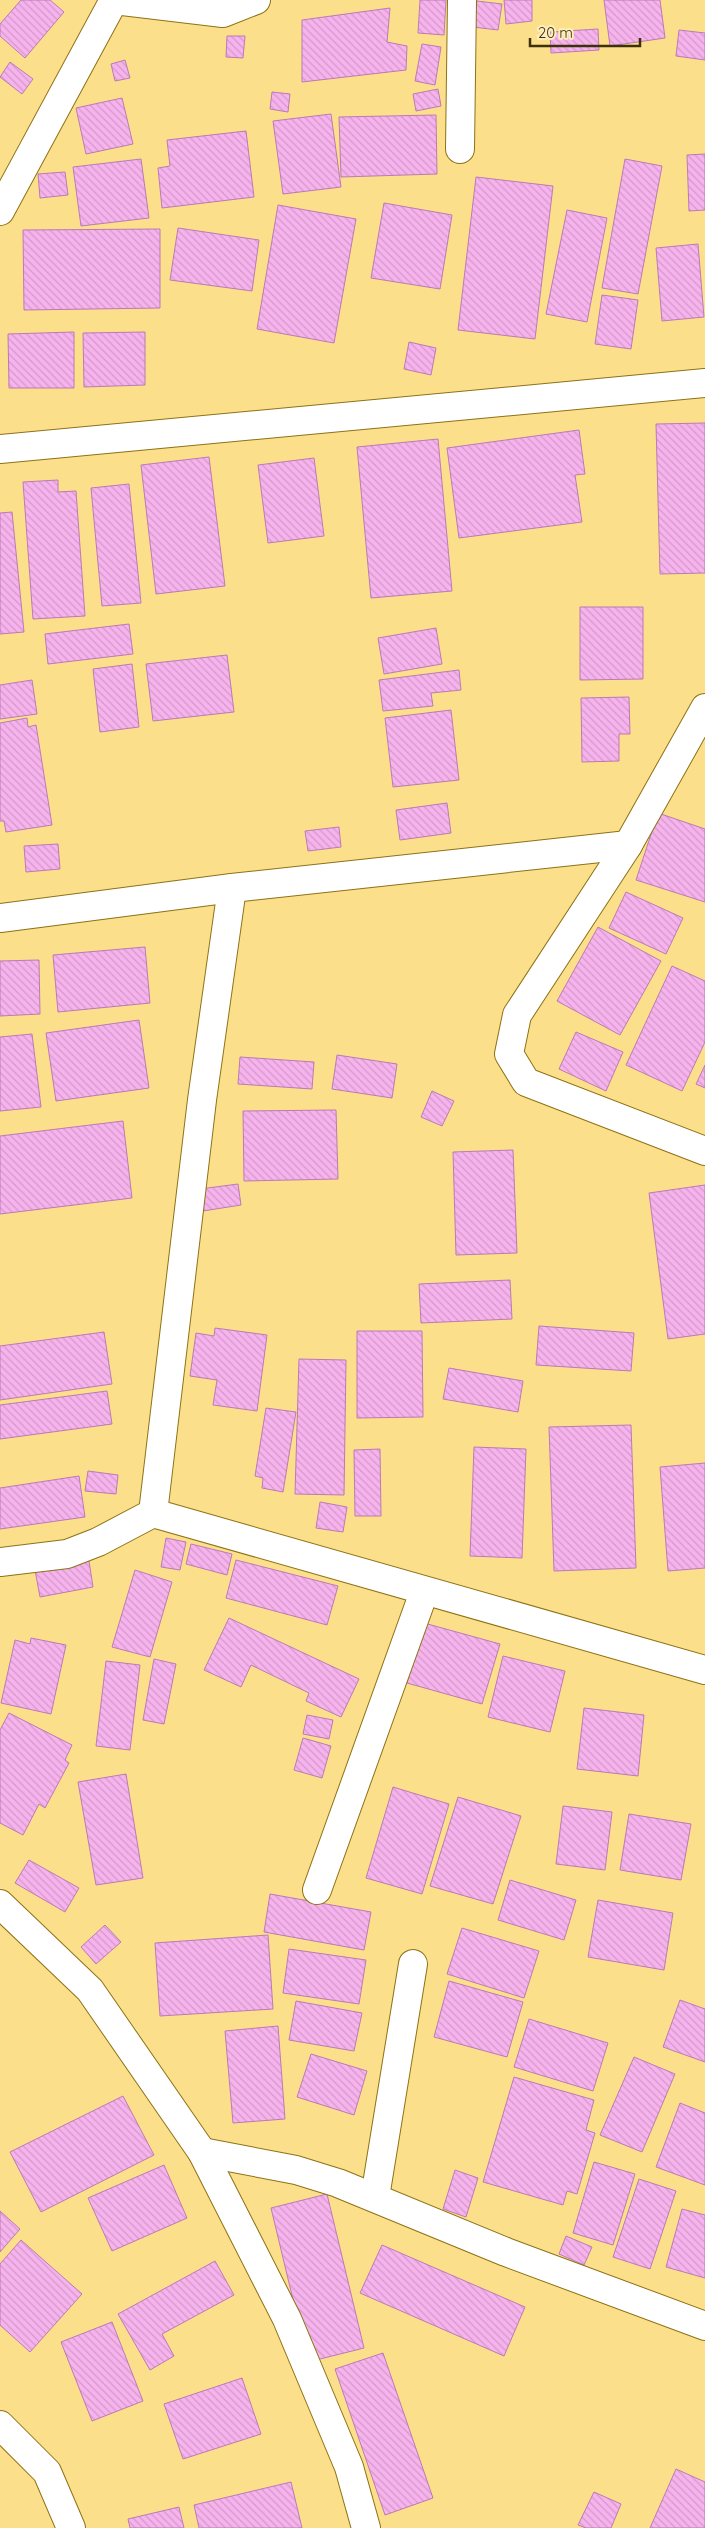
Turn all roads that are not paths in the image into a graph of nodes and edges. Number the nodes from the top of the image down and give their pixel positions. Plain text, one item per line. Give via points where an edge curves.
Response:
1 (114, 0) edge
2 (256, 0) edge
3 (462, 0) edge
4 (460, 149) dead end
5 (0, 212) edge
6 (705, 383) edge
7 (0, 450) edge
8 (705, 708) edge
9 (628, 845) junction
10 (232, 888) junction
11 (0, 918) edge
12 (705, 1150) edge
13 (154, 1513) junction
14 (0, 1562) edge
15 (424, 1592) junction
16 (705, 1670) edge
17 (317, 1890) dead end
18 (0, 1904) edge
19 (413, 1964) dead end
20 (202, 2152) junction
21 (375, 2197) junction
22 (705, 2326) edge
23 (0, 2426) edge
24 (71, 2528) edge
25 (366, 2528) edge

1 - 2 street via 223,12
1 - 5 street
3 - 4 street
6 - 7 street
8 - 9 street
9 - 10 street
9 - 12 street via 517,1015 509,1054 526,1082
10 - 11 street
10 - 13 street via 201,1110
13 - 14 street via 67,1554
13 - 15 street
15 - 16 street
15 - 17 street
18 - 20 street via 90,1990
19 - 21 street
20 - 21 street via 296,2170
20 - 25 street via 287,2319 349,2467
21 - 22 street via 506,2252
23 - 24 street via 47,2472

